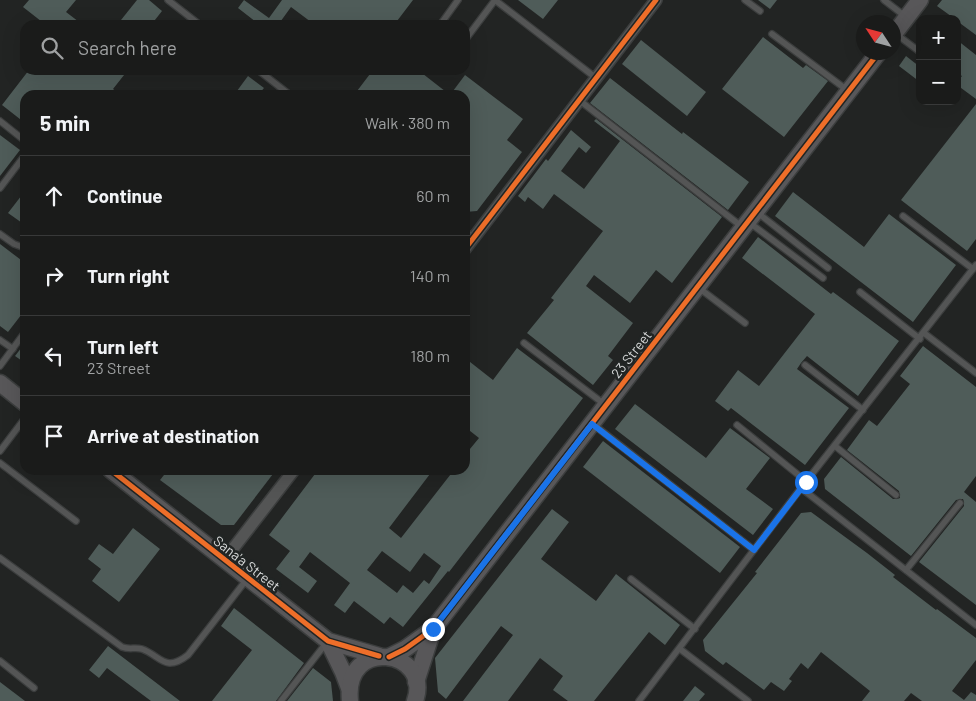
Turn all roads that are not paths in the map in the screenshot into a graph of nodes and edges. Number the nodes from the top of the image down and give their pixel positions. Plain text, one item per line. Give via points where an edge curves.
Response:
1 (168, 0) edge
2 (458, 0) edge
3 (495, 0) edge
4 (656, 0) edge
5 (745, 0) edge
6 (884, 0) edge
7 (920, 0) edge
8 (760, 11) dead end
9 (906, 17) junction
10 (194, 20) edge
11 (444, 20) edge
12 (901, 24) edge
13 (470, 33) edge
14 (772, 34) dead end
15 (901, 38) edge
16 (916, 49) edge
17 (873, 60) edge
18 (264, 75) edge
19 (596, 78) junction
20 (284, 90) edge
21 (849, 92) junction
22 (578, 100) junction
23 (0, 121) edge
24 (20, 137) edge
25 (20, 162) edge
26 (0, 188) edge
27 (903, 216) dead end
28 (749, 220) junction
29 (470, 233) edge
30 (0, 234) edge
31 (20, 246) edge
32 (975, 267) edge
33 (828, 268) dead end
34 (823, 278) dead end
35 (698, 287) junction
36 (860, 292) dead end
37 (745, 323) dead end
38 (924, 333) junction
39 (20, 339) edge
40 (920, 339) junction
41 (0, 340) edge
42 (524, 343) dead end
43 (12, 349) junction
44 (804, 365) dead end
45 (0, 366) edge
46 (976, 373) edge
47 (0, 384) edge
48 (20, 399) edge
49 (606, 405) junction
50 (863, 410) junction
51 (592, 424) junction
52 (20, 425) edge
53 (738, 426) dead end
54 (835, 446) junction
55 (0, 451) edge
56 (0, 463) edge
57 (116, 475) edge
58 (290, 475) edge
59 (806, 482) junction
60 (801, 488) junction
61 (896, 495) dead end
62 (960, 503) dead end
63 (76, 521) dead end
64 (754, 550) junction
65 (0, 558) edge
66 (225, 559) junction
67 (906, 570) junction
68 (248, 578) junction
69 (631, 580) dead end
70 (976, 625) edge
71 (433, 629) junction
72 (695, 629) junction
73 (328, 641) junction
74 (680, 649) junction
75 (384, 656) junction
76 (0, 661) edge
77 (34, 688) dead end
78 (350, 694) edge
79 (417, 695) edge
80 (281, 701) edge
81 (639, 701) edge
82 (748, 701) edge

1 - 10 lane
2 - 11 lane
3 - 13 lane
3 - 19 lane
4 - 19 street
5 - 8 lane
6 - 9 lane
7 - 9 street
9 - 12 street
14 - 21 lane
15 - 16 lane
17 - 21 street, 23 Street
18 - 20 lane
19 - 22 street
21 - 28 street, 23 Street
22 - 28 lane
22 - 29 street
23 - 24 lane
25 - 26 lane
27 - 32 lane
28 - 33 lane
28 - 34 lane
28 - 35 street, 23 Street
30 - 31 lane
32 - 38 lane
35 - 37 lane
35 - 49 street, 23 Street
36 - 40 lane
38 - 40 lane
38 - 46 lane
39 - 43 lane
40 - 50 lane
41 - 43 lane
42 - 49 lane
43 - 45 lane
44 - 50 lane
47 - 48 street
49 - 51 street, 23 Street
50 - 54 lane
51 - 64 lane
51 - 71 street, 23 Street
52 - 55 lane
53 - 59 lane
54 - 59 lane
54 - 61 lane
56 - 63 lane
57 - 66 street, Sana'a Street
58 - 66 street
59 - 60 lane
60 - 64 lane
60 - 67 lane
62 - 67 lane
64 - 72 lane
65 - 68 lane via 122,647 143,649 166,662 188,655
66 - 68 street, Sana'a Street
67 - 70 lane
68 - 73 street, Sana'a Street
69 - 72 lane
71 - 75 street, 23 Street via 412,645
71 - 79 street, 23 Street
72 - 74 lane
73 - 75 street, Sana'a Street
73 - 78 street, Sana'a Street
73 - 80 lane
74 - 81 lane
74 - 82 lane
75 - 78 street, 23 Street via 368,660 358,667 352,677
75 - 79 street, Sana'a Street via 407,665 413,673
76 - 77 lane

